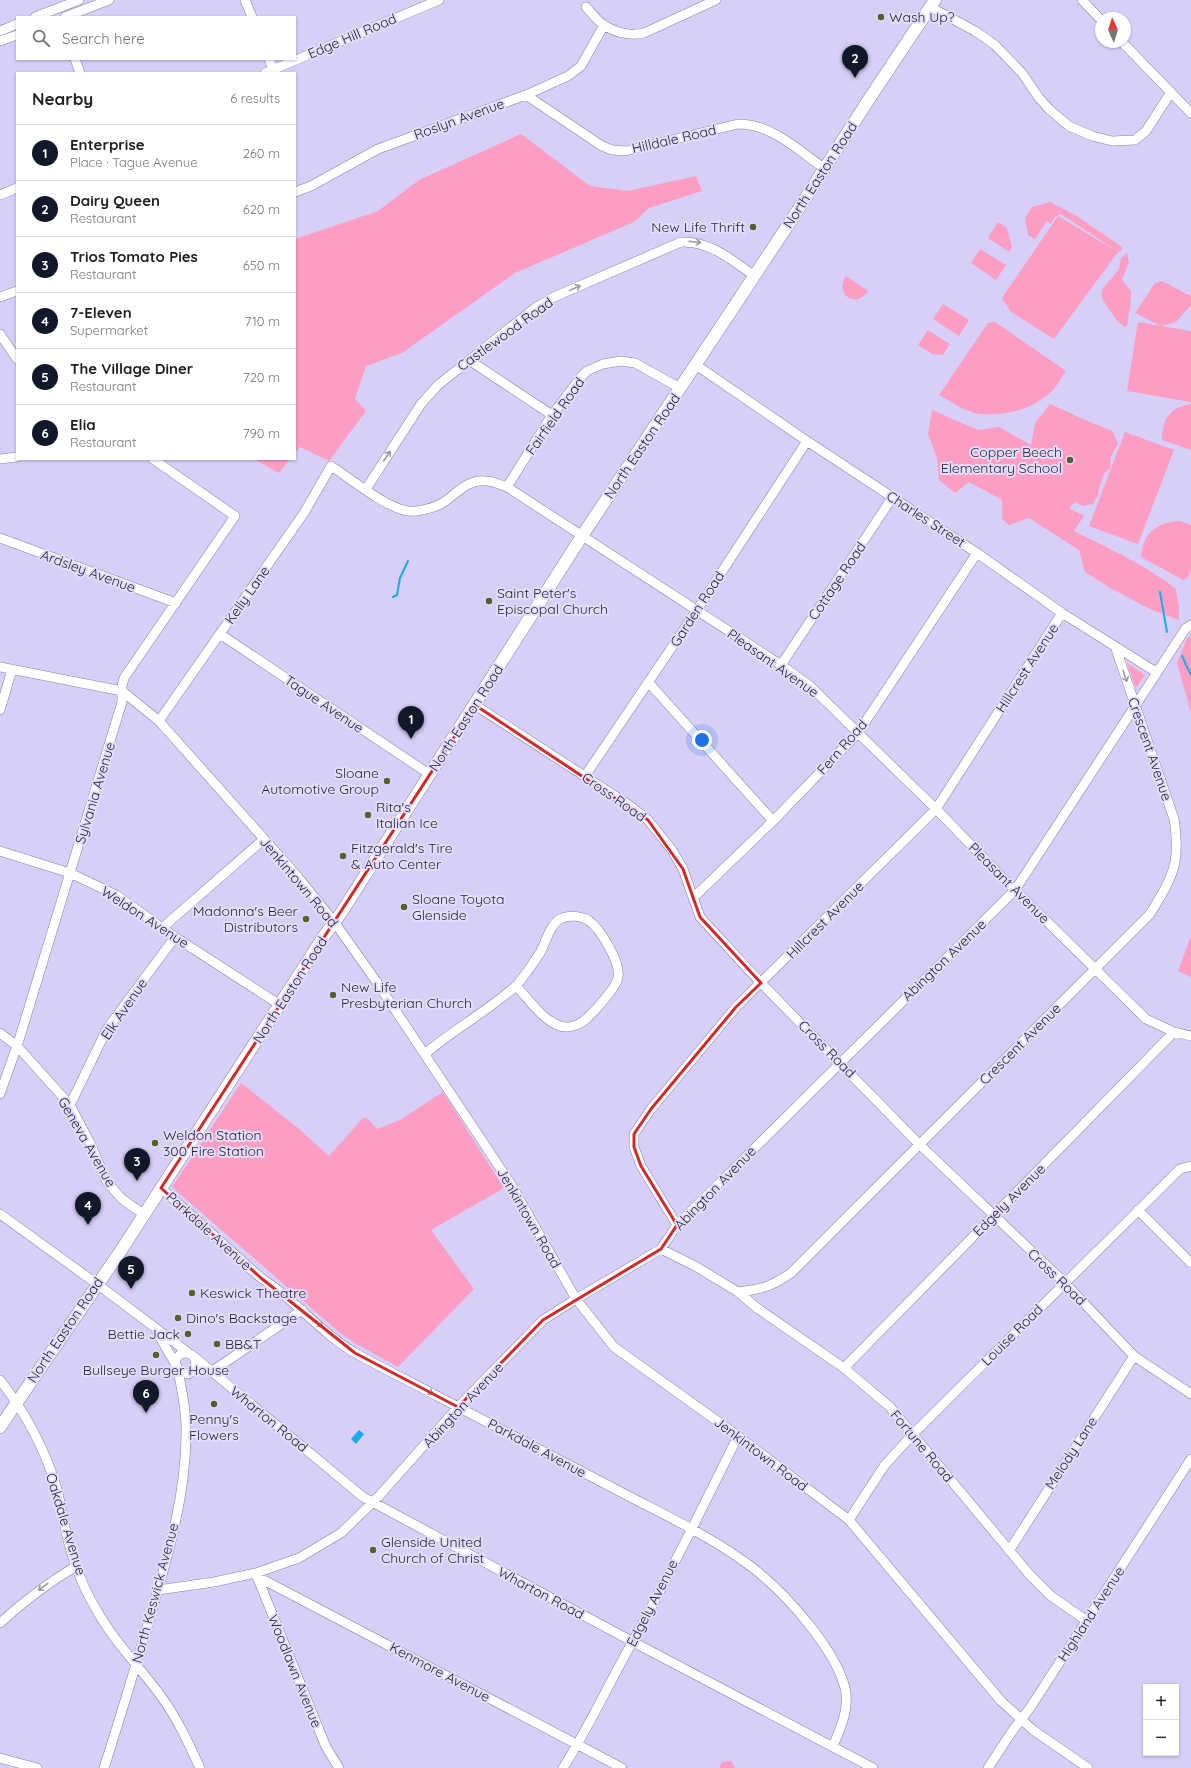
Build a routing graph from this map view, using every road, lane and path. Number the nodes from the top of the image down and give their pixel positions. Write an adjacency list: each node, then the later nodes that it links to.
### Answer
1 (79, 0): 9 (street)
2 (109, 0): 13 (street)
3 (246, 0): 14 (street)
4 (439, 0): 24 (street, Edge Hill Road)
5 (716, 0): 16 (street)
6 (1082, 0): 10 (street)
7 (932, 4): 27 (street); 30 (main road, North Easton Road)
8 (586, 6): 16 (street)
9 (58, 8): 11 (street); 12 (street)
10 (1095, 14)
11 (38, 16)
12 (61, 16)
13 (68, 16)
14 (252, 16)
15 (16, 24): 17 (street)
16 (604, 25): 28 (street, Roslyn Avenue)
17 (0, 31)
18 (16, 35): 19 (street)
19 (0, 41)
20 (1128, 48): 27 (street)
21 (75, 60): 26 (street)
22 (269, 60): 25 (street)
23 (295, 60): 25 (street, Edge Hill Road)
24 (296, 60)
25 (269, 71)
26 (80, 72)
27 (1171, 92): 29 (street)
28 (526, 94): 30 (street, Hilldale Road); 32 (street, Roslyn Avenue)
29 (1191, 113)
30 (824, 169): 34 (main road, North Easton Road)
31 (16, 188): 33 (street)
32 (296, 192)
33 (0, 195)
34 (755, 276): 39 (street, Castlewood Road, one-way to 34); 40 (main road, North Easton Road)
35 (16, 291): 36 (street)
36 (0, 297)
37 (0, 334): 38 (street)
38 (16, 358)
39 (469, 360): 42 (street); 49 (street, Castlewood Road, one-way to 39)
40 (696, 365): 41 (main road, North Easton Road); 43 (street, Charles Street)
41 (680, 388): 42 (street, Fairfield Road); 51 (main road, North Easton Road)
42 (552, 415): 48 (street, Fairfield Road)
43 (807, 441): 50 (street, Charles Street); 55 (street, Garden Road)
44 (16, 457): 45 (street)
45 (0, 459)
46 (154, 460): 54 (street, Sylvania Avenue)
47 (331, 466): 49 (street, Pleasant Avenue); 58 (street, Kelly Lane)
48 (507, 487): 49 (street, Pleasant Avenue); 51 (street, Pleasant Avenue)
49 (366, 489)
50 (892, 498): 53 (street, Charles Street); 60 (street, Cottage Road)
51 (582, 536): 55 (street, Pleasant Avenue); 66 (main road, North Easton Road)
52 (0, 538): 54 (street, Ardsley Avenue)
53 (977, 553): 56 (street, Charles Street); 70 (street, Fern Road)
54 (176, 604): 65 (street, Sylvania Avenue)
55 (697, 610): 60 (street, Pleasant Avenue); 64 (street, Garden Road)
56 (1062, 613): 59 (street, Charles Street); 73 (street, Hillcrest Avenue)
57 (1191, 625): 63 (street, Abington Avenue)
58 (220, 634): 69 (street, Kelly Lane); 71 (street, Tague Avenue)
59 (1115, 646): 63 (street, Charles Street); 67 (street, Crescent Avenue, one-way to 67)
60 (781, 665): 70 (street, Pleasant Avenue)
61 (0, 667): 62 (street, Jenkintown Road)
62 (12, 670): 65 (street, Jenkintown Road); 68 (street)
63 (1156, 672): 67 (street, Abington Avenue)
64 (648, 683): 72 (street, Garden Road); 74 (street)
65 (122, 692): 69 (street, Jenkintown Road); 77 (street, Sylvania Avenue)
66 (475, 705): 71 (main road, North Easton Road); 72 (street, Cross Road)
67 (1135, 705): 78 (street, Abington Avenue); 83 (street, Crescent Avenue)
68 (0, 710)
69 (159, 721): 75 (street, Jenkintown Road)
70 (858, 733): 73 (street, Pleasant Avenue); 74 (street, Fern Road)
71 (429, 774): 80 (main road, North Easton Road)
72 (585, 776): 79 (street, Cross Road)
73 (936, 809): 78 (street, Pleasant Avenue); 84 (street, Hillcrest Avenue)
74 (773, 821): 79 (street, Fern Road)
75 (264, 840): 80 (street, Jenkintown Road); 81 (street)
76 (0, 851): 77 (street, Weldon Avenue)
77 (70, 873): 81 (street, Weldon Avenue); 90 (street, Sylvania Avenue)
78 (1015, 890): 83 (street, Pleasant Avenue); 92 (street, Abington Avenue)
79 (693, 898): 84 (street, Cross Road)
80 (334, 923): 86 (main road, North Easton Road); 91 (street, Jenkintown Road)
81 (162, 928): 82 (street, Weldon Avenue)
82 (175, 937): 86 (street, Weldon Avenue); 94 (street, Elk Avenue)
83 (1096, 969): 87 (street, Pleasant Avenue); 95 (street, Crescent Avenue)
84 (761, 983): 92 (street, Cross Road); 102 (street, Hillcrest Avenue)
85 (516, 986): 85 (street); 91 (street)
86 (280, 1005): 97 (main road, North Easton Road)
87 (1174, 1032): 89 (street, Pleasant Avenue); 101 (street, Edgely Avenue)
88 (0, 1033): 90 (street, Geneva Avenue)
89 (1191, 1036)
90 (17, 1046): 93 (street, Sylvania Avenue); 94 (street, Geneva Avenue)
91 (425, 1054): 108 (street, Jenkintown Road)
92 (840, 1062): 95 (street, Cross Road); 102 (street, Abington Avenue)
93 (0, 1094)
94 (70, 1106): 100 (street, Geneva Avenue)
95 (919, 1144): 101 (street, Cross Road); 107 (street, Crescent Avenue)
96 (1191, 1166): 98 (street, Louise Road)
97 (161, 1188): 100 (main road, North Easton Road); 109 (street, Parkdale Avenue)
98 (1138, 1210): 104 (street); 105 (street, Louise Road)
99 (0, 1214): 106 (street, North Keswick Avenue)
100 (143, 1214): 106 (main road, North Easton Road)
101 (993, 1216): 105 (street, Cross Road); 114 (street, Edgely Avenue)
102 (677, 1225): 103 (street, Abington Avenue)
103 (661, 1249): 107 (street); 108 (street, Abington Avenue)
104 (1191, 1263)
105 (1065, 1283): 112 (street, Cross Road); 123 (street, Louise Road)
106 (97, 1284): 110 (street, North Keswick Avenue); 119 (main road, North Easton Road)
107 (738, 1292): 114 (street, Fortune Road)
108 (576, 1299): 120 (street, Abington Avenue); 124 (street, Jenkintown Road)
109 (302, 1310): 116 (street); 120 (street, Parkdale Avenue, one-way to 120)
110 (154, 1328): 111 (street, North Keswick Avenue); 113 (street, North Keswick Avenue)
111 (191, 1355): 113 (street); 115 (street, North Keswick Avenue); 116 (street, Wharton Road)
112 (1134, 1356): 118 (street, Cross Road); 129 (street, Melody Lane)
113 (176, 1368): 115 (street); 121 (street, North Keswick Avenue)
114 (844, 1368): 123 (street, Fortune Road)
115 (192, 1372): 116 (street); 121 (street, North Keswick Avenue)
116 (211, 1372): 126 (street, Wharton Road)
117 (0, 1380): 119 (street, Oakdale Avenue)
118 (1191, 1394)
119 (17, 1401): 122 (main road, North Easton Road); 130 (street, Oakdale Avenue)
120 (458, 1407): 126 (street, Abington Avenue); 128 (street, Parkdale Avenue)
121 (185, 1415): 132 (street, North Keswick Avenue)
122 (0, 1426)
123 (912, 1435): 127 (street, Louise Road); 129 (street, Fortune Road)
124 (738, 1436): 127 (street, Jenkintown Road); 128 (street, Edgely Avenue)
125 (1191, 1459): 133 (street, Highland Avenue)
126 (373, 1502): 131 (street, Abington Avenue); 135 (street, Wharton Road)
127 (849, 1520): 137 (street, Jenkintown Road)
128 (692, 1529): 135 (street, Edgely Avenue); 139 (street, Parkdale Avenue)
129 (1009, 1551): 133 (street, Fortune Road)
130 (76, 1566): 134 (street, one-way to 134); 136 (street, Oakdale Avenue)
131 (257, 1575): 132 (street, Abington Avenue); 138 (street, Kenmore Avenue); 144 (street, Woodlawn Avenue)
132 (158, 1590): 136 (street, North Keswick Avenue)
133 (1087, 1621): 137 (street, Highland Avenue)
134 (0, 1624)
135 (632, 1642): 138 (street, Edgely Avenue); 139 (street, Wharton Road)
136 (136, 1664): 142 (street, North Keswick Avenue); 143 (street, Oakdale Avenue)
137 (1022, 1720): 148 (street, Highland Avenue); 149 (street, Jenkintown Road)
138 (578, 1745): 145 (street, Edgely Avenue); 146 (street, Kenmore Avenue)
139 (833, 1746): 147 (street, Wharton Road)
140 (0, 1758): 141 (street)
141 (37, 1768)
142 (104, 1768)
143 (200, 1768)
144 (338, 1768)
145 (563, 1768)
146 (622, 1768)
147 (873, 1768)
148 (988, 1768)
149 (1088, 1768)

